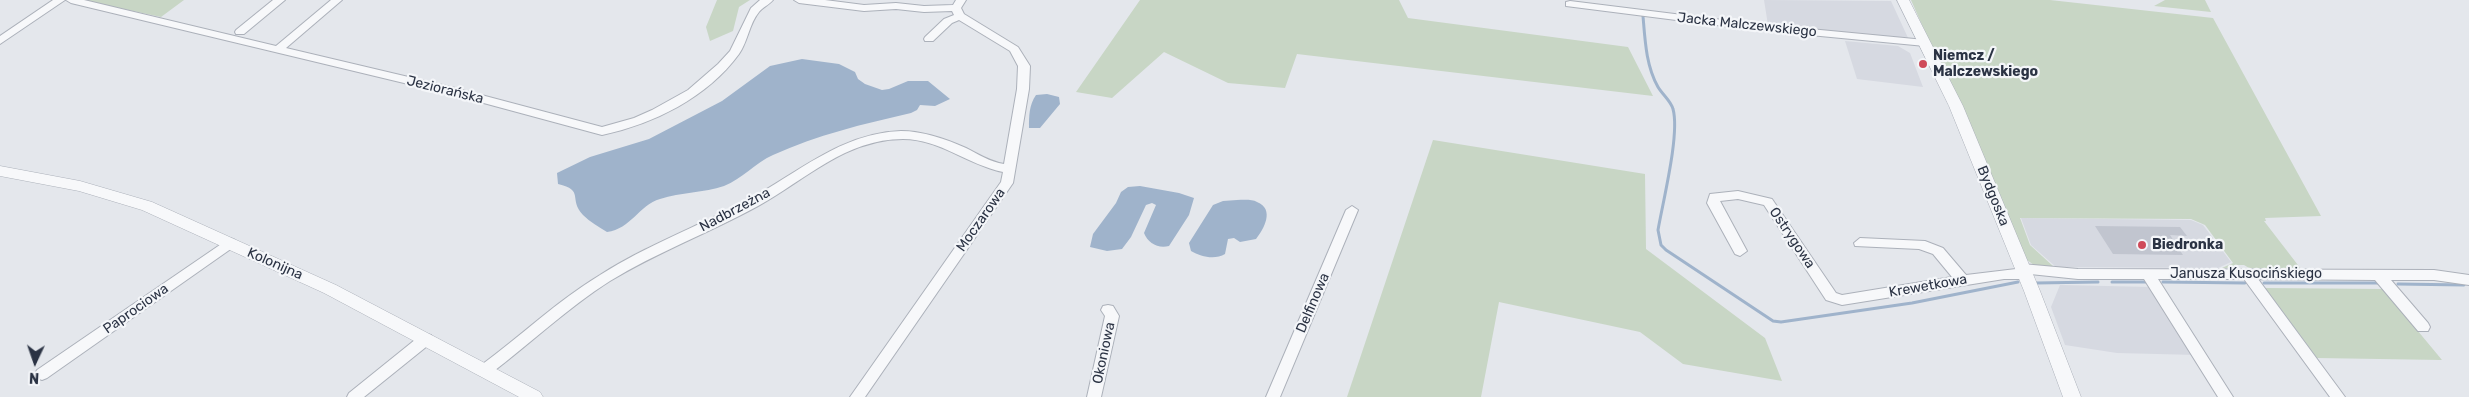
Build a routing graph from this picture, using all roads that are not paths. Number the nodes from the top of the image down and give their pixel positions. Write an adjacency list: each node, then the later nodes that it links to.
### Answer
1 (60, 0): 14 (street)
2 (72, 0): 16 (street, Jeziorańska)
3 (280, 0): 12 (street)
4 (337, 0): 16 (street)
5 (768, 0): 16 (street, Jeziorańska)
6 (799, 0): 10 (street)
7 (1634, 0): 11 (street)
8 (1903, 0): 15 (street, Bydgoska)
9 (1570, 4): 11 (street, Jacka Malczewskiego)
10 (959, 8): 13 (street); 17 (street, Moczarowa)
11 (1639, 13): 15 (street, Jacka Malczewskiego)
12 (240, 32)
13 (929, 39)
14 (0, 41)
15 (1924, 44): 23 (street, Bydgoska)
16 (276, 50)
17 (1008, 169): 33 (street, Nadbrzeżna); 37 (street, Moczarowa)
18 (0, 171): 20 (street, Kolonijna)
19 (1352, 210): 39 (street, Delfinowa)
20 (230, 243): 32 (street, Kolonijna); 34 (street, Paprociowa)
21 (1860, 243): 27 (street)
22 (1740, 251): 29 (street, Ostrygowa)
23 (2023, 272): 24 (street, Janusza Kusocińskiego); 27 (street, Krewetkowa); 40 (street, Bydgoska)
24 (2148, 274): 25 (street, Janusza Kusocińskiego); 41 (street)
25 (2248, 275): 26 (street, Janusza Kusocińskiego); 42 (street)
26 (2379, 275): 28 (street, Janusza Kusocińskiego); 31 (street)
27 (1962, 280): 29 (street, Krewetkowa)
28 (2469, 280)
29 (1832, 297)
30 (1108, 310): 38 (street, Okoniowa)
31 (2423, 327)
32 (426, 339): 33 (street, Kolonijna); 35 (street)
33 (485, 370): 36 (street, Kolonijna)
34 (42, 374)
35 (354, 397)
36 (534, 397)
37 (857, 397)
38 (1094, 397)
39 (1274, 397)
40 (2072, 397)
41 (2226, 397)
42 (2338, 397)

